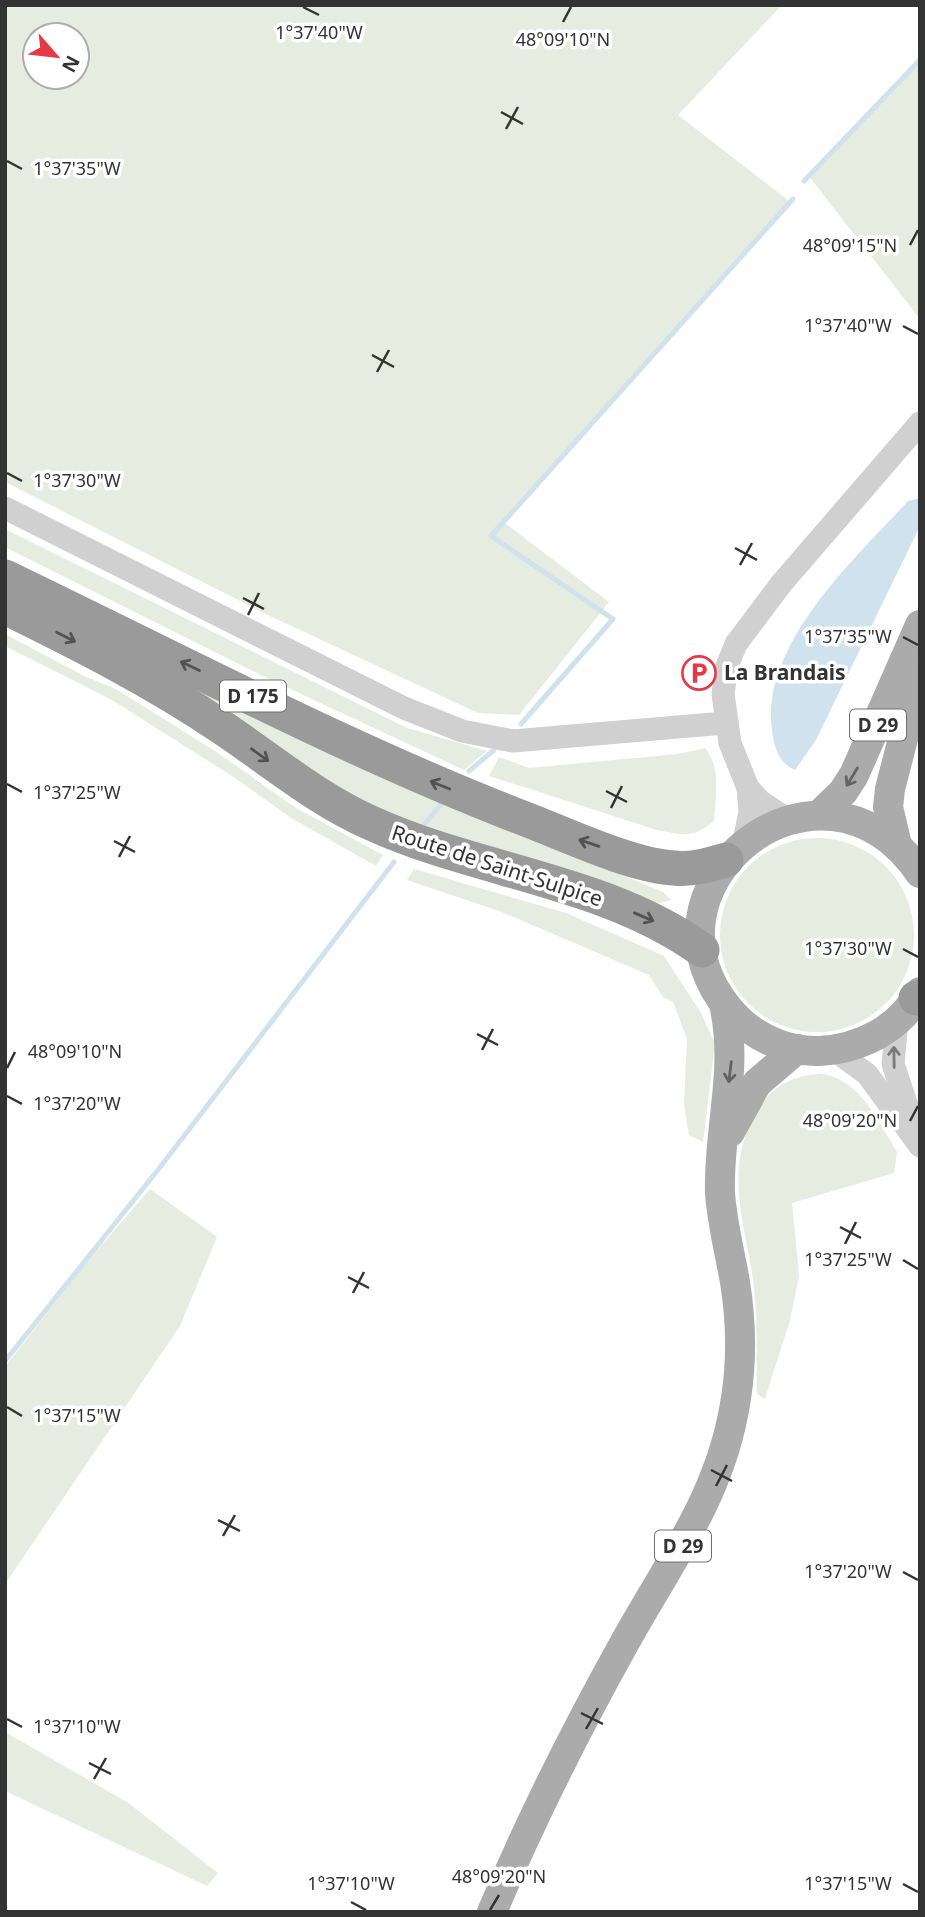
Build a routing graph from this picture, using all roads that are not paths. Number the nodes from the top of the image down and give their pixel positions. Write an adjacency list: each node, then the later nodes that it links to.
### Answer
1 (920, 423): 7 (street)
2 (5, 508): 7 (street)
3 (5, 576): 12 (highway, D 175, one-way to 3)
4 (5, 607): 14 (highway, Route de Saint-Sulpice / D 175, one-way to 14)
5 (920, 625): 9 (main road, D 29, one-way to 9)
6 (920, 673): 11 (main road, D 29)
7 (725, 723): 8 (street)
8 (748, 788): 10 (street); 12 (street)
9 (819, 815): 10 (main road); 11 (main road)
10 (787, 819): 12 (main road)
11 (898, 845): 13 (main road)
12 (735, 851): 14 (main road)
13 (920, 873)
14 (702, 950): 16 (main road)
15 (913, 1002): 18 (main road); 19 (street, one-way to 15)
16 (724, 1004): 17 (main road); 20 (main road, D 29, one-way to 20)
17 (797, 1049): 18 (main road); 20 (main road, D 29)
18 (834, 1050): 21 (street)
19 (920, 1137)
20 (724, 1146): 22 (main road, D 29)
21 (920, 1146)
22 (492, 1912)

